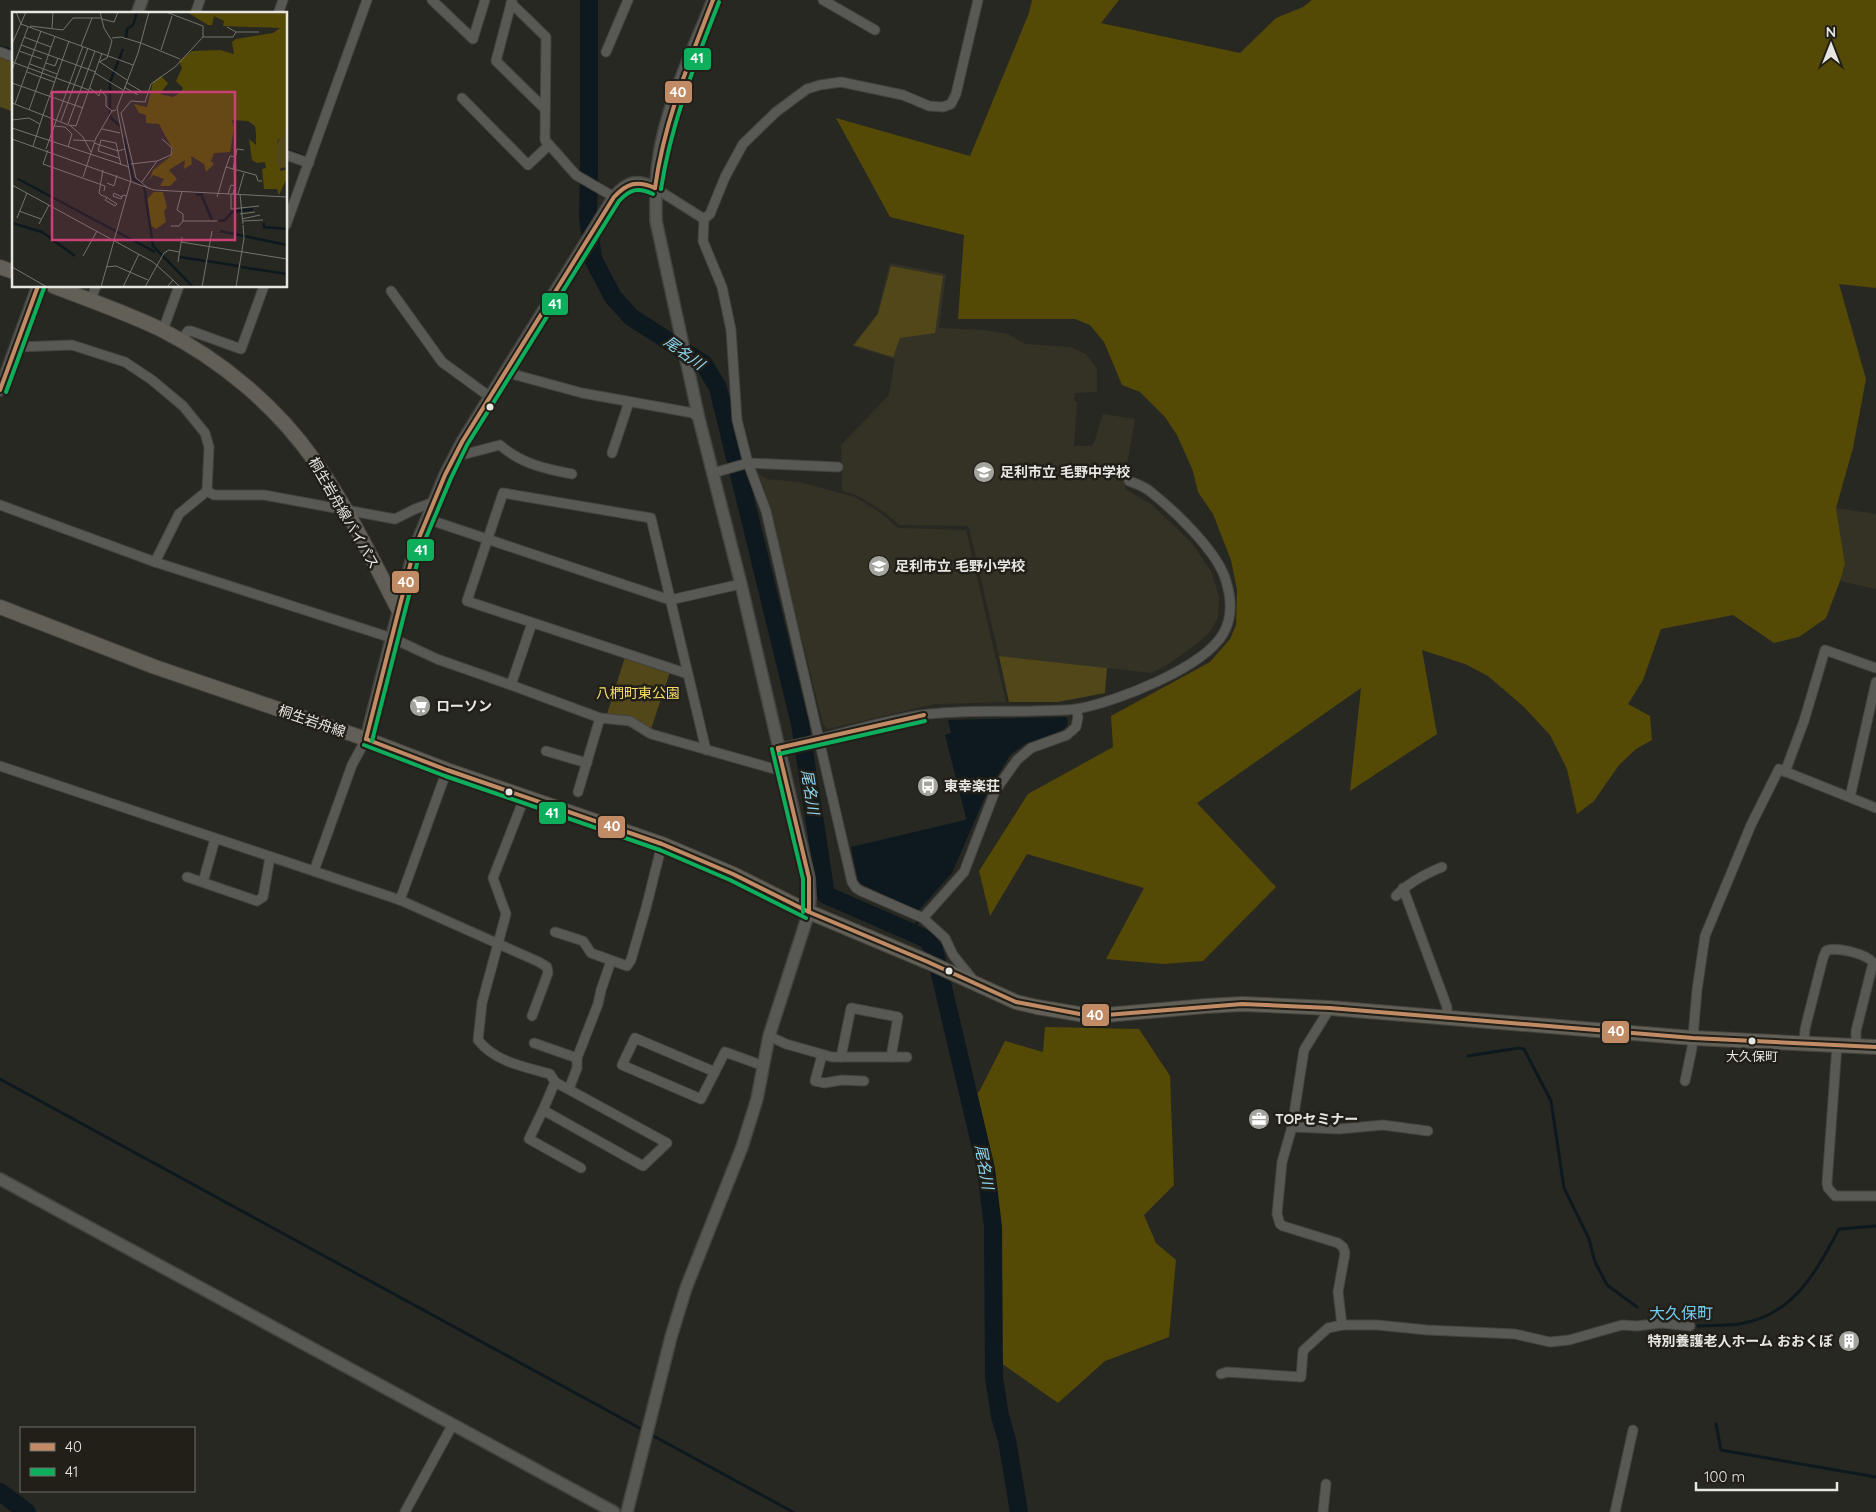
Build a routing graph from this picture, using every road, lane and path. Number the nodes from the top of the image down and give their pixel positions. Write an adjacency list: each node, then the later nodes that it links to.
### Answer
1 (142, 0): 12 (street)
2 (200, 0): 13 (street)
3 (283, 0): 14 (street)
4 (367, 0): 21 (street)
5 (432, 0): 6 (street)
6 (485, 0)
7 (628, 0): 16 (street)
8 (713, 0): 22 (street)
9 (823, 0): 15 (street)
10 (978, 0): 24 (street)
11 (511, 1): 18 (street); 18 (street)
12 (138, 12)
13 (196, 12)
14 (279, 12)
15 (875, 30)
16 (606, 52)
17 (462, 98): 19 (street)
18 (545, 109): 19 (street)
19 (549, 145): 23 (street)
20 (288, 155): 21 (street)
21 (309, 163): 25 (street)
22 (655, 188): 23 (street); 24 (street); 42 (street)
23 (614, 197): 38 (street)
24 (704, 219): 45 (street)
25 (288, 220)
26 (0, 267): 27 (main road)
27 (12, 271)
28 (37, 288): 37 (street)
29 (58, 288): 34 (main road, 桐生岩舟線バイパス)
30 (95, 288): 34 (street)
31 (178, 288): 35 (street)
32 (263, 288): 36 (street)
33 (391, 291): 40 (street)
34 (91, 300): 35 (main road, 桐生岩舟線バイパス)
35 (163, 330): 36 (main road, 桐生岩舟線バイパス)
36 (181, 341): 53 (main road, 桐生岩舟線バイパス)
37 (16, 347): 39 (street); 50 (street)
38 (505, 372): 40 (street); 41 (street)
39 (1, 386)
40 (490, 396): 44 (street)
41 (629, 402): 42 (street); 43 (street)
42 (699, 419): 47 (street)
43 (612, 453)
44 (454, 457): 48 (street); 51 (street)
45 (746, 464): 46 (street); 47 (street); 69 (street)
46 (838, 467)
47 (719, 471): 57 (street)
48 (572, 474)
49 (1129, 481): 67 (street)
50 (207, 491): 53 (street); 56 (street)
51 (434, 502): 53 (street); 54 (street)
52 (0, 505): 56 (street)
53 (345, 509): 60 (main road, 桐生岩舟線バイパス)
54 (427, 519): 55 (street); 60 (street)
55 (487, 539): 58 (street); 58 (street); 61 (street)
56 (156, 562): 62 (street)
57 (741, 584): 58 (street); 71 (street)
58 (670, 600): 64 (street)
59 (0, 607): 70 (main road, 桐生岩舟線)
60 (398, 609): 62 (street)
61 (532, 622): 64 (street); 66 (street)
62 (392, 638): 66 (street); 70 (street)
63 (1876, 668): 78 (street)
64 (688, 674): 72 (street)
65 (1876, 682): 81 (street)
66 (511, 684): 68 (street)
67 (1076, 709): 69 (street); 94 (street)
68 (600, 718): 72 (street); 74 (street)
69 (819, 738): 71 (street); 94 (street)
70 (366, 739): 76 (main road, 桐生岩舟線); 87 (street)
71 (778, 748): 77 (street)
72 (706, 750): 77 (street)
73 (546, 751): 74 (street)
74 (586, 763): 79 (street)
75 (0, 766): 83 (street)
76 (447, 770): 80 (main road, 桐生岩舟線); 92 (street)
77 (784, 772): 93 (street)
78 (1785, 772): 81 (street); 103 (street)
79 (578, 792)
80 (525, 796): 84 (main road, 桐生岩舟線); 96 (street)
81 (1850, 797): 82 (street)
82 (1876, 808)
83 (215, 838): 85 (street); 89 (street)
84 (662, 844): 93 (main road, 桐生岩舟線); 97 (street)
85 (270, 856): 87 (street); 89 (street)
86 (1442, 867): 90 (street)
87 (314, 871): 92 (street)
88 (187, 877): 89 (street)
89 (204, 882)
90 (1403, 888): 91 (street); 101 (street)
91 (1396, 896)
92 (400, 900): 96 (street)
93 (809, 912): 98 (main road, 桐生岩舟線); 102 (street)
94 (923, 918): 98 (street)
95 (556, 932): 97 (street)
96 (498, 944): 100 (street); 118 (street)
97 (612, 961): 113 (street)
98 (976, 983): 99 (main road)
99 (1330, 1008): 101 (main road); 121 (street)
100 (532, 1016)
101 (1447, 1018): 103 (main road)
102 (769, 1036): 109 (street); 114 (street)
103 (1693, 1038): 105 (main road); 117 (street)
104 (534, 1043): 113 (street)
105 (1804, 1043): 106 (main road); 107 (street)
106 (1837, 1044): 107 (main road); 125 (street)
107 (1856, 1046): 108 (main road)
108 (1876, 1047)
109 (822, 1055): 110 (street); 116 (street)
110 (841, 1057): 111 (street); 111 (street)
111 (891, 1057): 112 (street)
112 (907, 1057)
113 (577, 1058): 119 (street)
114 (764, 1066): 115 (street); 134 (street)
115 (715, 1072): 115 (street)
116 (864, 1081)
117 (1685, 1081)
118 (556, 1082): 119 (street); 120 (street)
119 (569, 1090): 120 (street)
120 (543, 1110): 123 (street)
121 (1292, 1127): 122 (street); 126 (street)
122 (1428, 1131)
123 (581, 1168)
124 (0, 1179): 129 (street)
125 (1876, 1196)
126 (1342, 1325): 127 (street); 128 (street)
127 (1690, 1326)
128 (1221, 1374)
129 (453, 1424): 132 (street); 133 (street)
130 (1633, 1430): 136 (street)
131 (1326, 1484): 135 (street)
132 (405, 1512)
133 (614, 1512)
134 (627, 1512)
135 (1323, 1512)
136 (1615, 1512)

